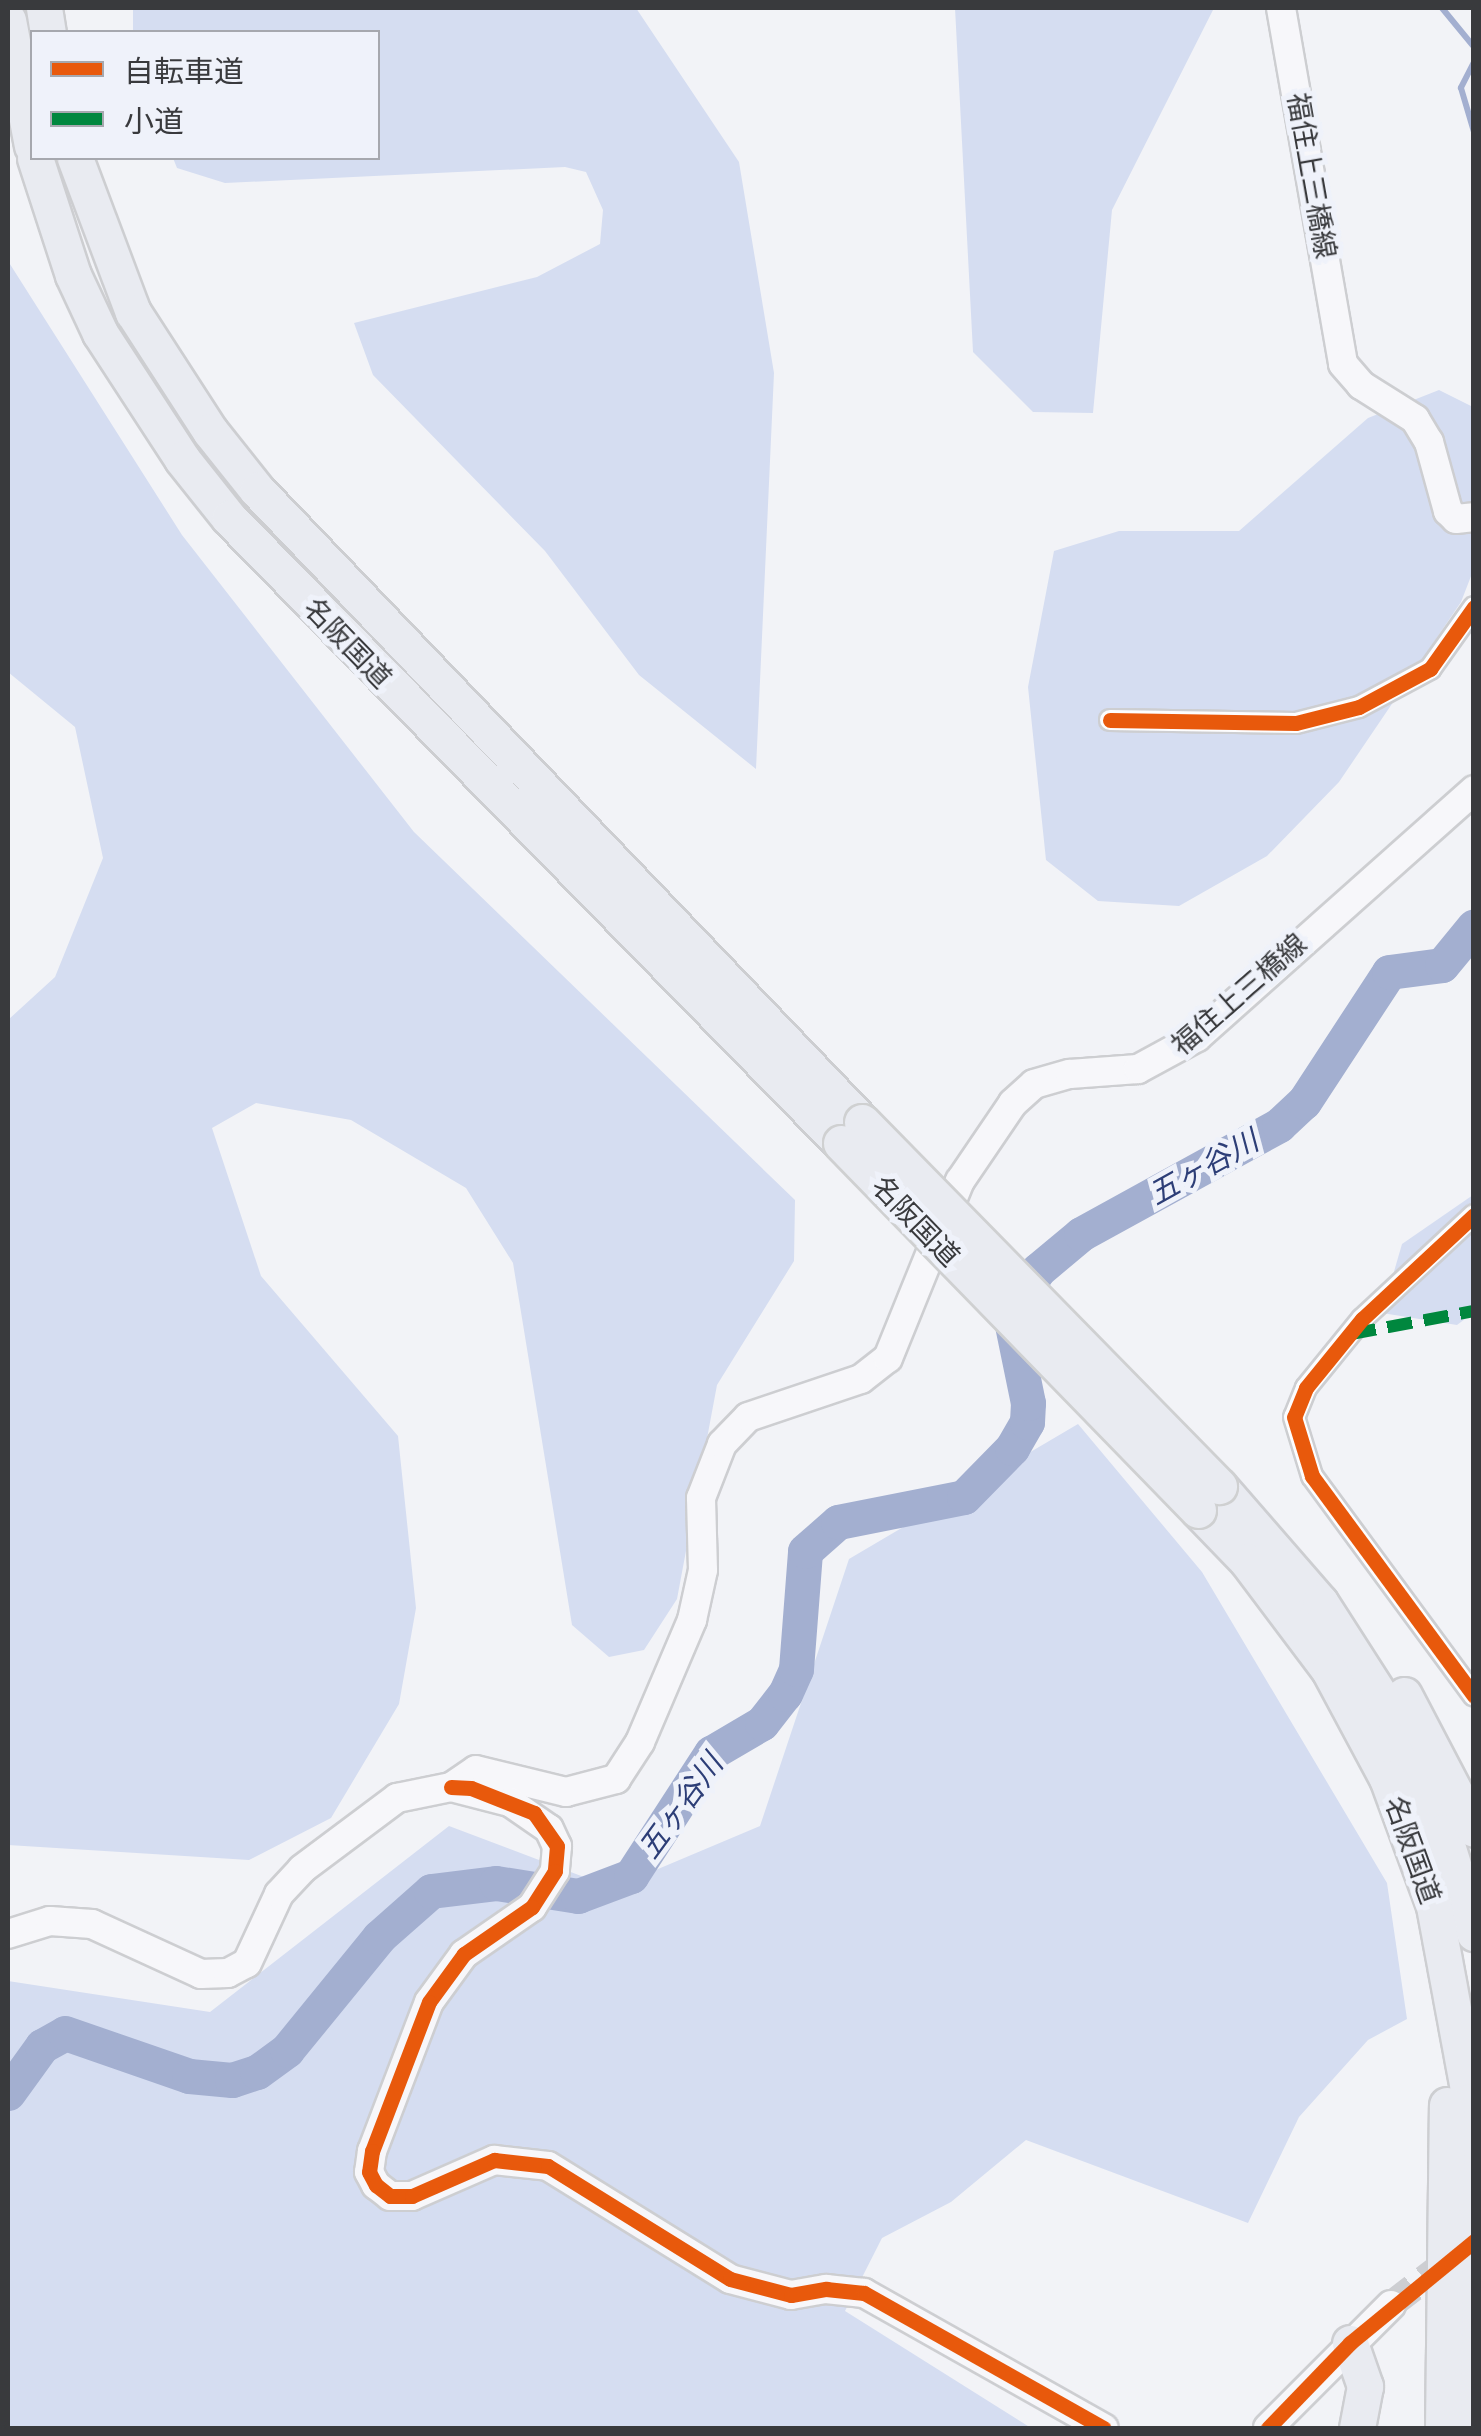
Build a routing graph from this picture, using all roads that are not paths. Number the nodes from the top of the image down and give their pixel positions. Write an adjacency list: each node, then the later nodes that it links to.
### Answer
1 (1281, 8): 6 (main road, 福住上三橋線)
2 (8, 20): 3 (highway)
3 (30, 136)
4 (36, 160): 10 (highway, 名阪国道)
5 (75, 160): 10 (highway, 名阪国道)
6 (1474, 517)
7 (1474, 608): 8 (street)
8 (1110, 720)
9 (1474, 790): 16 (main road, 福住上三橋線)
10 (851, 1133): 12 (highway, 名阪国道, bridge)
11 (1474, 1216): 15 (street)
12 (1209, 1498): 13 (highway, 名阪国道); 14 (highway, 名阪国道)
13 (1270, 1539): 17 (highway); 18 (highway, 名阪国道)
14 (1292, 1618): 26 (highway); 27 (highway, 名阪国道)
15 (1474, 1696)
16 (451, 1787): 19 (main road, 福住上三橋線); 22 (main road)
17 (1474, 1829)
18 (1474, 1933)
19 (8, 1934)
20 (1392, 2305): 21 (main road)
21 (1344, 2348): 23 (main road); 24 (highway); 25 (highway)
22 (1104, 2428)
23 (1268, 2428)
24 (1342, 2428)
25 (1357, 2428)
26 (1442, 2428)
27 (1468, 2428)

